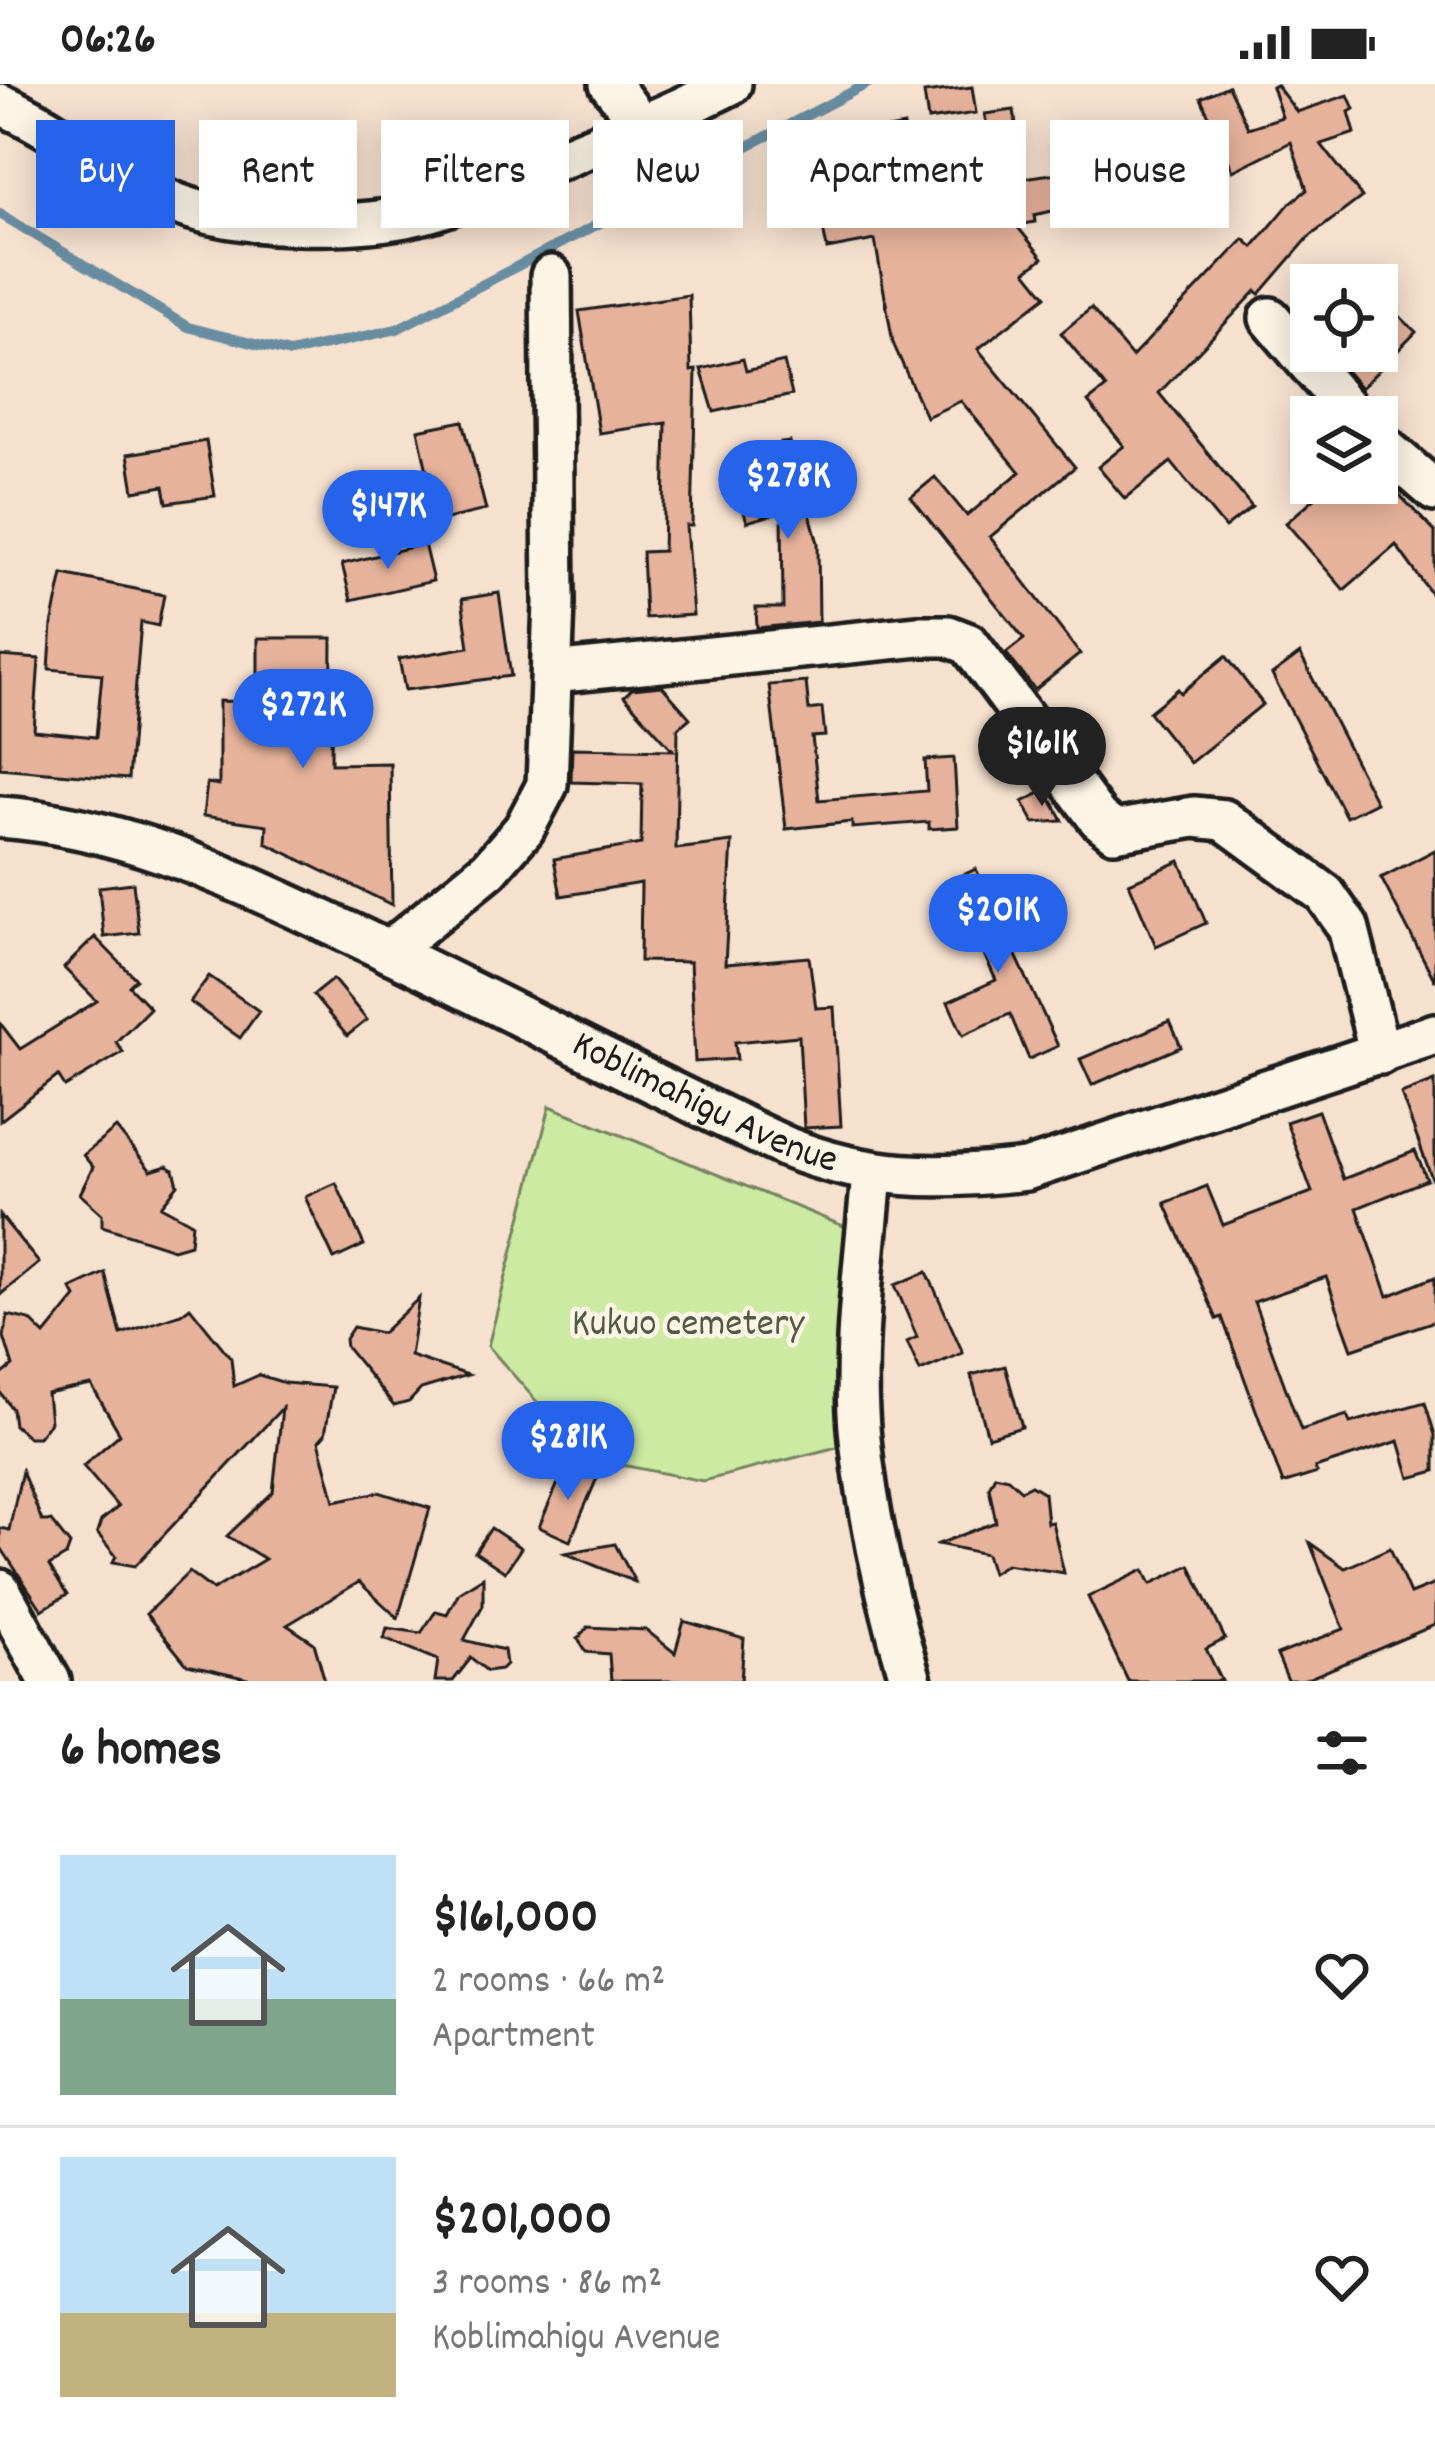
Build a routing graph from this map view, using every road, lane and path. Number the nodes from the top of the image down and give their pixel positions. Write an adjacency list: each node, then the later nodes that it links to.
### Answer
1 (610, 84): 4 (street)
2 (731, 84): 5 (street)
3 (0, 104): 6 (street)
4 (638, 120)
5 (657, 120)
6 (593, 147)
7 (551, 276): 12 (street)
8 (1270, 318): 9 (street)
9 (1336, 396)
10 (1398, 459): 11 (street)
11 (1435, 491)
12 (552, 673): 14 (street); 16 (street)
13 (0, 817): 14 (street, Koblimahigu Avenue)
14 (388, 952): 17 (street, Koblimahigu Avenue)
15 (1435, 1034): 16 (street, Koblimahigu Avenue)
16 (1380, 1054): 17 (street, Koblimahigu Avenue)
17 (872, 1174): 20 (street)
18 (0, 1590): 19 (street)
19 (50, 1681)
20 (910, 1681)

